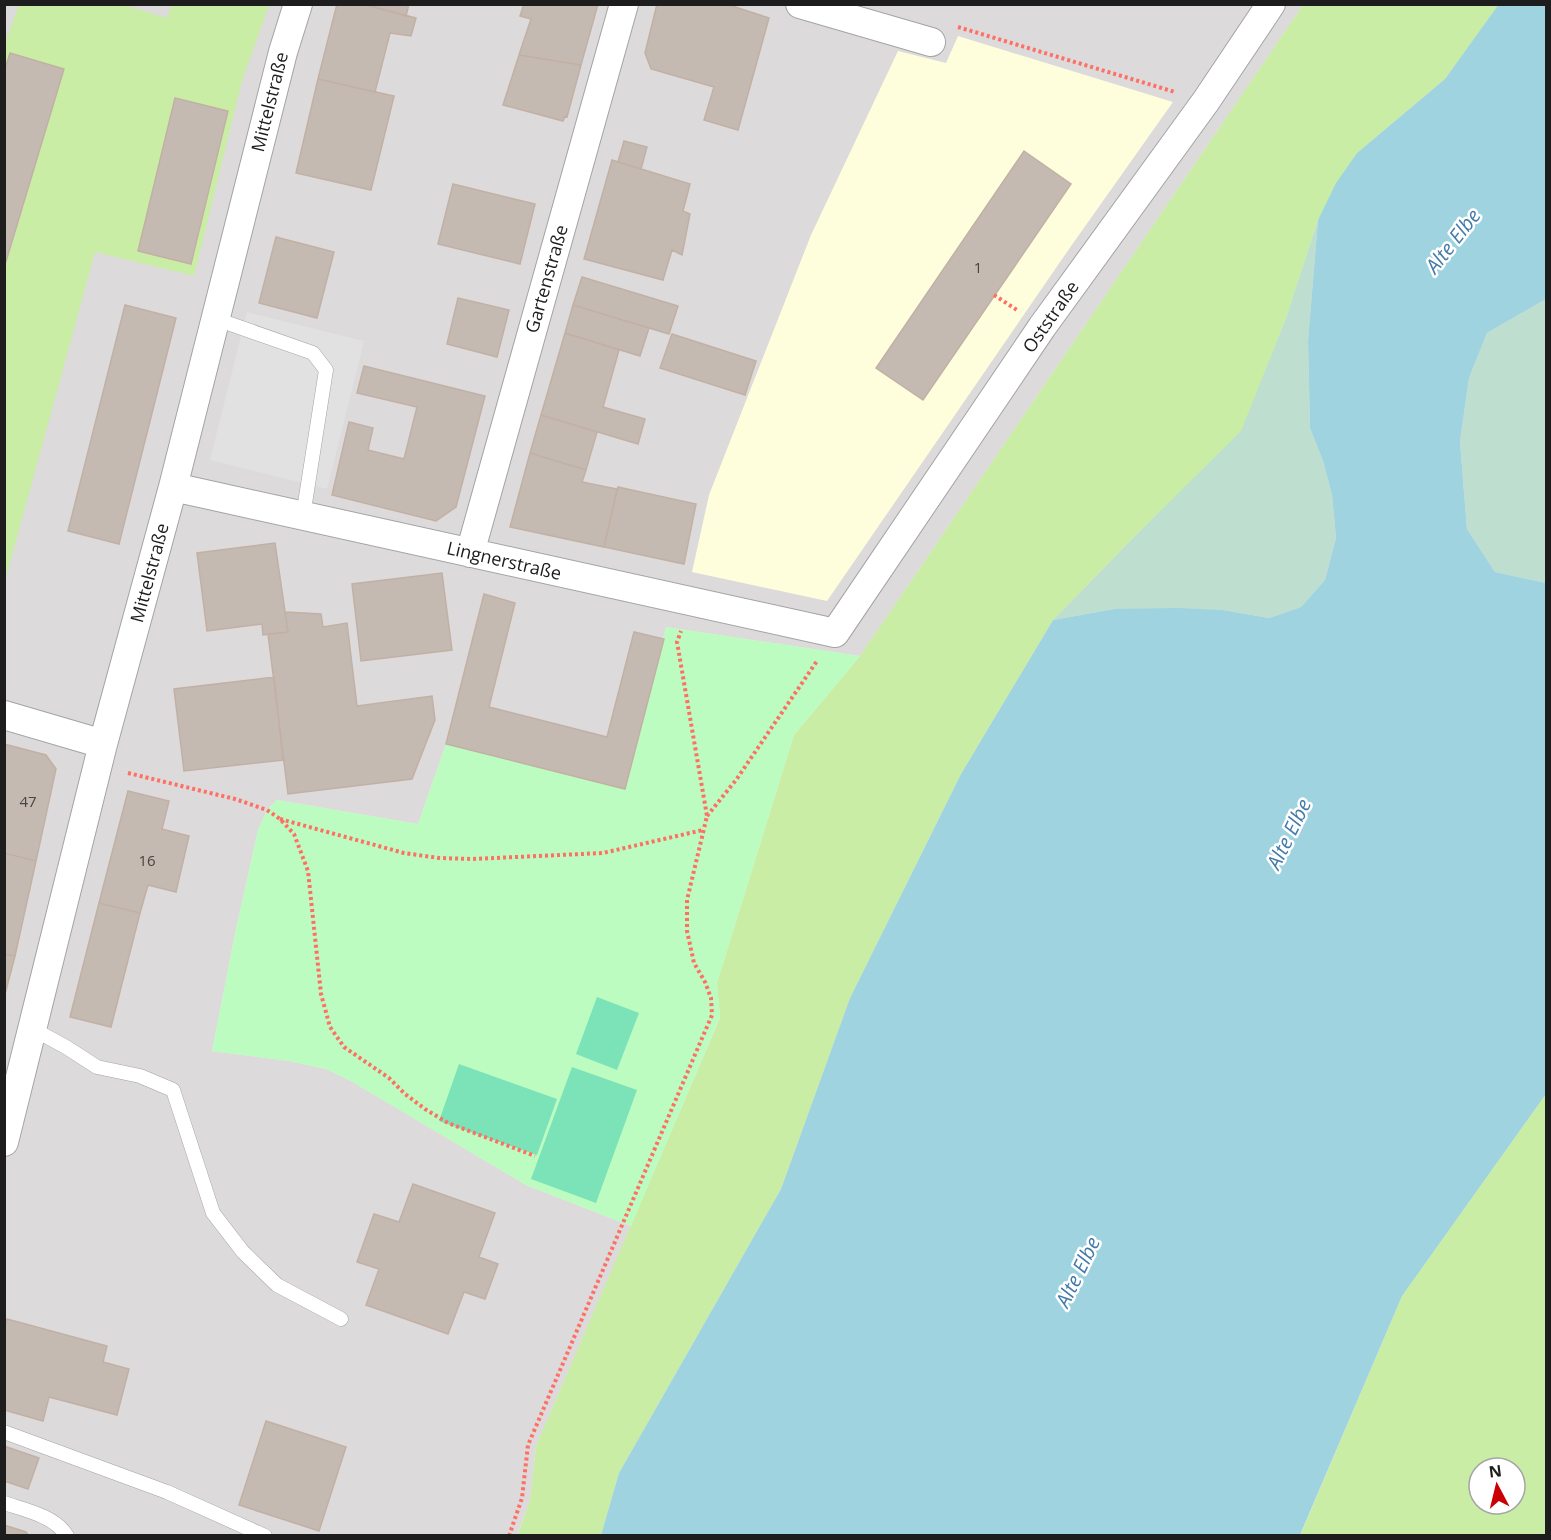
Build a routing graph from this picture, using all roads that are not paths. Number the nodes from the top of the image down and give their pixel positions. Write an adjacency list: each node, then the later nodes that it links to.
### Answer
1 (298, 4): 6 (street, Mittelstraße)
2 (624, 4): 9 (street, Gartenstraße)
3 (800, 4): 5 (street)
4 (1271, 4): 10 (street, Oststraße)
5 (932, 42)
6 (216, 319): 7 (street, Mittelstraße); 8 (lane)
7 (174, 487): 8 (street, Lingnerstraße); 12 (street, Mittelstraße)
8 (303, 516): 9 (street, Lingnerstraße)
9 (470, 553): 10 (street, Lingnerstraße)
10 (836, 633)
11 (4, 715): 12 (street)
12 (100, 755): 13 (street, Mittelstraße)
13 (33, 1029): 14 (street, Mittelstraße); 15 (lane)
14 (4, 1142)
15 (341, 1319)
16 (4, 1432): 19 (lane)
17 (4, 1503): 18 (lane)
18 (67, 1536)
19 (265, 1536)

